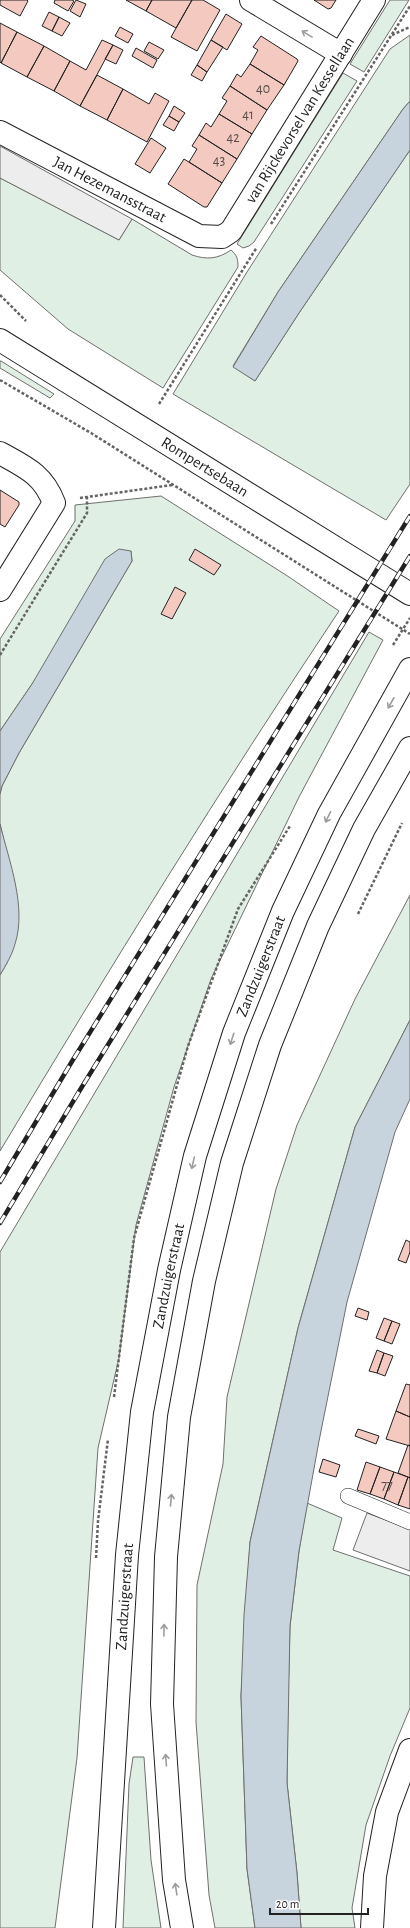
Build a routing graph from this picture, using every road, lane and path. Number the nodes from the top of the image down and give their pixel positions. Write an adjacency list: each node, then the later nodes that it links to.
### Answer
1 (251, 0): 6 (main road, one-way to 1)
2 (374, 0): 6 (main road, van Rijckevorsel van Kessellaan)
3 (410, 6): 5 (path)
4 (410, 27): 5 (path)
5 (391, 36): 8 (path)
6 (341, 54): 9 (main road, van Rijckevorsel van Kessellaan)
7 (0, 132): 9 (main road, Jan Hezemansstraat)
8 (271, 225)
9 (222, 237)
10 (258, 245): 13 (path)
11 (0, 340): 19 (main road, Rompertsebaan)
12 (0, 380): 15 (path, Rompertsebaan)
13 (159, 405)
14 (0, 452): 17 (main road)
15 (172, 485): 16 (path); 21 (path, Rompertsebaan)
16 (87, 497): 17 (path); 23 (path)
17 (54, 503): 18 (main road)
18 (0, 590)
19 (410, 594)
20 (410, 618): 22 (path, bridge)
21 (410, 634)
22 (393, 645)
23 (0, 656)
24 (410, 669): 31 (main road, Zandzuigerstraat, one-way to 31)
25 (410, 748): 32 (main road, one-way to 25)
26 (403, 822): 27 (path)
27 (357, 915)
28 (348, 1496): 29 (lane)
29 (410, 1522)
30 (410, 1750): 33 (main road)
31 (104, 1928)
32 (182, 1928)
33 (372, 1928)

